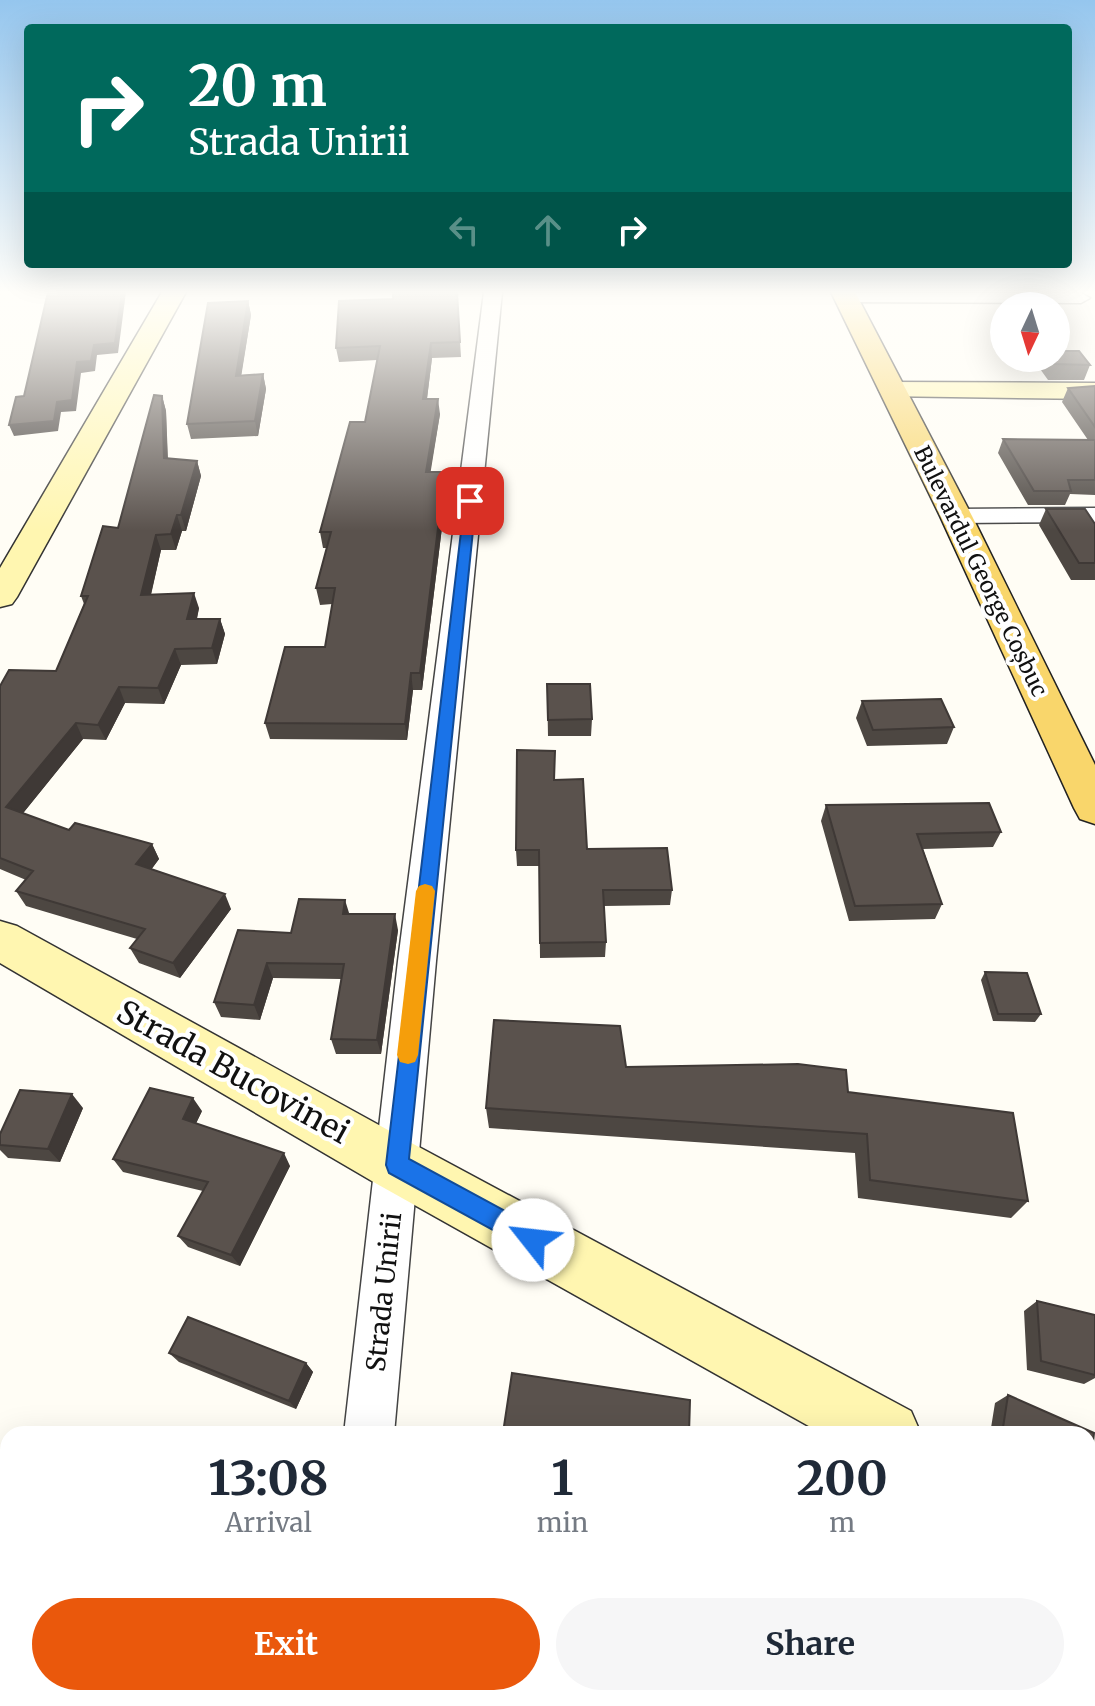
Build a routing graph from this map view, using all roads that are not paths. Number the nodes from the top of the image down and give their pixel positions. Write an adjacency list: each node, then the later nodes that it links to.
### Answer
1 (129, 372): 8 (street)
2 (484, 372): 11 (street, Strada Unirii)
3 (883, 372): 4 (main road, Bulevardul George Coșbuc)
4 (892, 390): 5 (street); 7 (main road, Bulevardul George Coșbuc)
5 (1095, 391)
6 (1095, 515): 7 (street)
7 (956, 516): 9 (main road, Bulevardul George Coșbuc)
8 (0, 597)
9 (1095, 808)
10 (0, 940): 11 (street, Strada Bucovinei)
11 (397, 1165): 12 (street, Strada Unirii); 13 (street, Strada Bucovinei)
12 (370, 1426)
13 (873, 1426)

